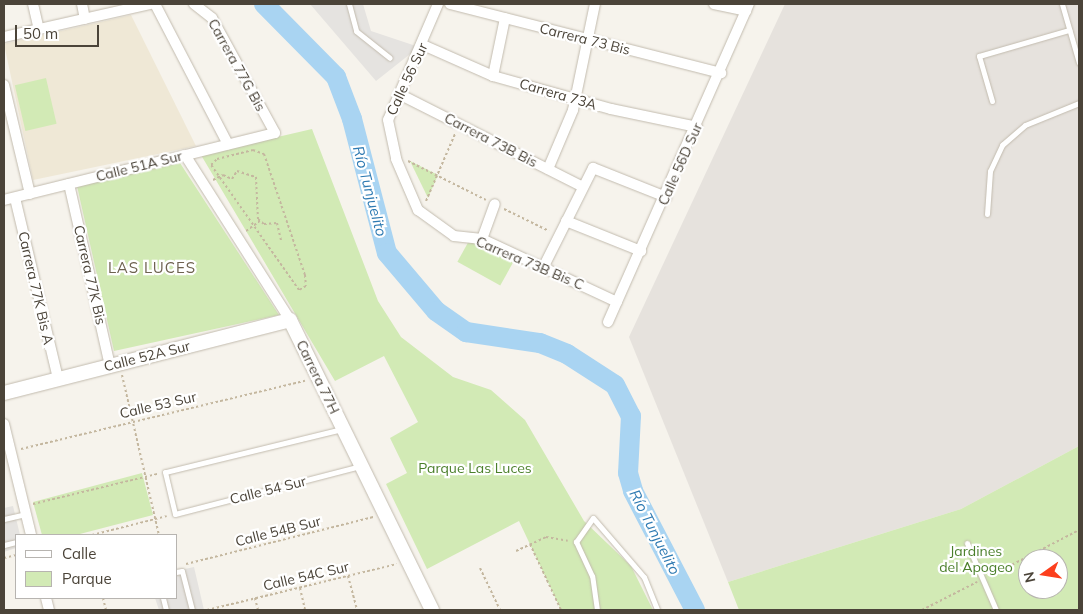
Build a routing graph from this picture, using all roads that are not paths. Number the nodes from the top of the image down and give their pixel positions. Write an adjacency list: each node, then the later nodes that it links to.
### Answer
1 (33, 4): 14 (street)
2 (82, 4): 13 (street)
3 (153, 4): 13 (street); 30 (street)
4 (194, 4): 29 (street, Carrera 77G Bis)
5 (349, 4): 19 (lane)
6 (438, 4): 18 (street, Calle 56 Sur)
7 (450, 4): 12 (street, Carrera 73 Bis)
8 (595, 4): 17 (street)
9 (714, 4): 11 (street)
10 (1062, 4): 15 (lane)
11 (748, 7): 21 (street, Calle 56D Sur)
12 (505, 18): 17 (street, Carrera 73 Bis); 22 (street)
13 (85, 19): 14 (street)
14 (38, 29): 16 (street)
15 (1070, 30): 20 (lane); 26 (lane)
16 (4, 37)
17 (586, 39): 21 (street, Carrera 73 Bis); 25 (street)
18 (423, 46): 22 (street, Carrera 73A); 24 (street, Calle 56 Sur)
19 (390, 58)
20 (1079, 64)
21 (721, 73): 28 (street, Calle 56D Sur)
22 (493, 76): 25 (street, Carrera 73A)
23 (4, 85): 35 (street)
24 (399, 94): 32 (street, Carrera 73B Bis); 40 (street, Calle 56 Sur)
25 (573, 99): 28 (street, Carrera 73A); 32 (street)
26 (992, 101)
27 (1079, 103): 41 (lane)
28 (697, 127): 36 (street, Calle 56D Sur)
29 (275, 132): 30 (street, Calle 51A Sur)
30 (228, 144): 31 (street, Calle 51A Sur)
31 (185, 155): 33 (street, Calle 51A Sur); 47 (street, Carrera 77H)
32 (548, 169): 34 (street, Carrera 73B Bis)
33 (69, 184): 35 (street, Calle 51A Sur); 49 (street, Carrera 77K Bis)
34 (583, 187): 36 (street); 42 (street)
35 (30, 194): 37 (street, Calle 51A Sur)
36 (666, 197): 44 (street, Calle 56D Sur)
37 (15, 198): 38 (street, Calle 51A Sur); 50 (street, Carrera 77K Bis A)
38 (4, 200)
39 (495, 204): 43 (street)
40 (418, 210): 43 (street, Carrera 73B Bis C)
41 (987, 214)
42 (566, 221): 44 (street); 45 (street)
43 (482, 239): 45 (street, Carrera 73B Bis C)
44 (641, 251): 46 (street, Calle 56D Sur)
45 (543, 268): 46 (street, Carrera 73B Bis C)
46 (617, 302): 48 (street, Calle 56D Sur)
47 (290, 320): 49 (street, Calle 52A Sur); 53 (street, Carrera 77H)
48 (608, 322)
49 (115, 364): 50 (street, Calle 52A Sur)
50 (58, 379): 51 (street, Calle 52A Sur)
51 (5, 388)
52 (4, 424): 55 (street)
53 (343, 429): 54 (street, Carrera 77H); 54 (lane, Calle 54 Sur)
54 (362, 466): 61 (street, Carrera 77H)
55 (25, 510): 56 (lane); 57 (street)
56 (4, 520)
57 (31, 534)
58 (967, 543): 64 (lane)
59 (178, 572): 60 (lane)
60 (192, 610)
61 (432, 610)
62 (597, 610): 63 (lane)
63 (657, 610)
64 (996, 610)

